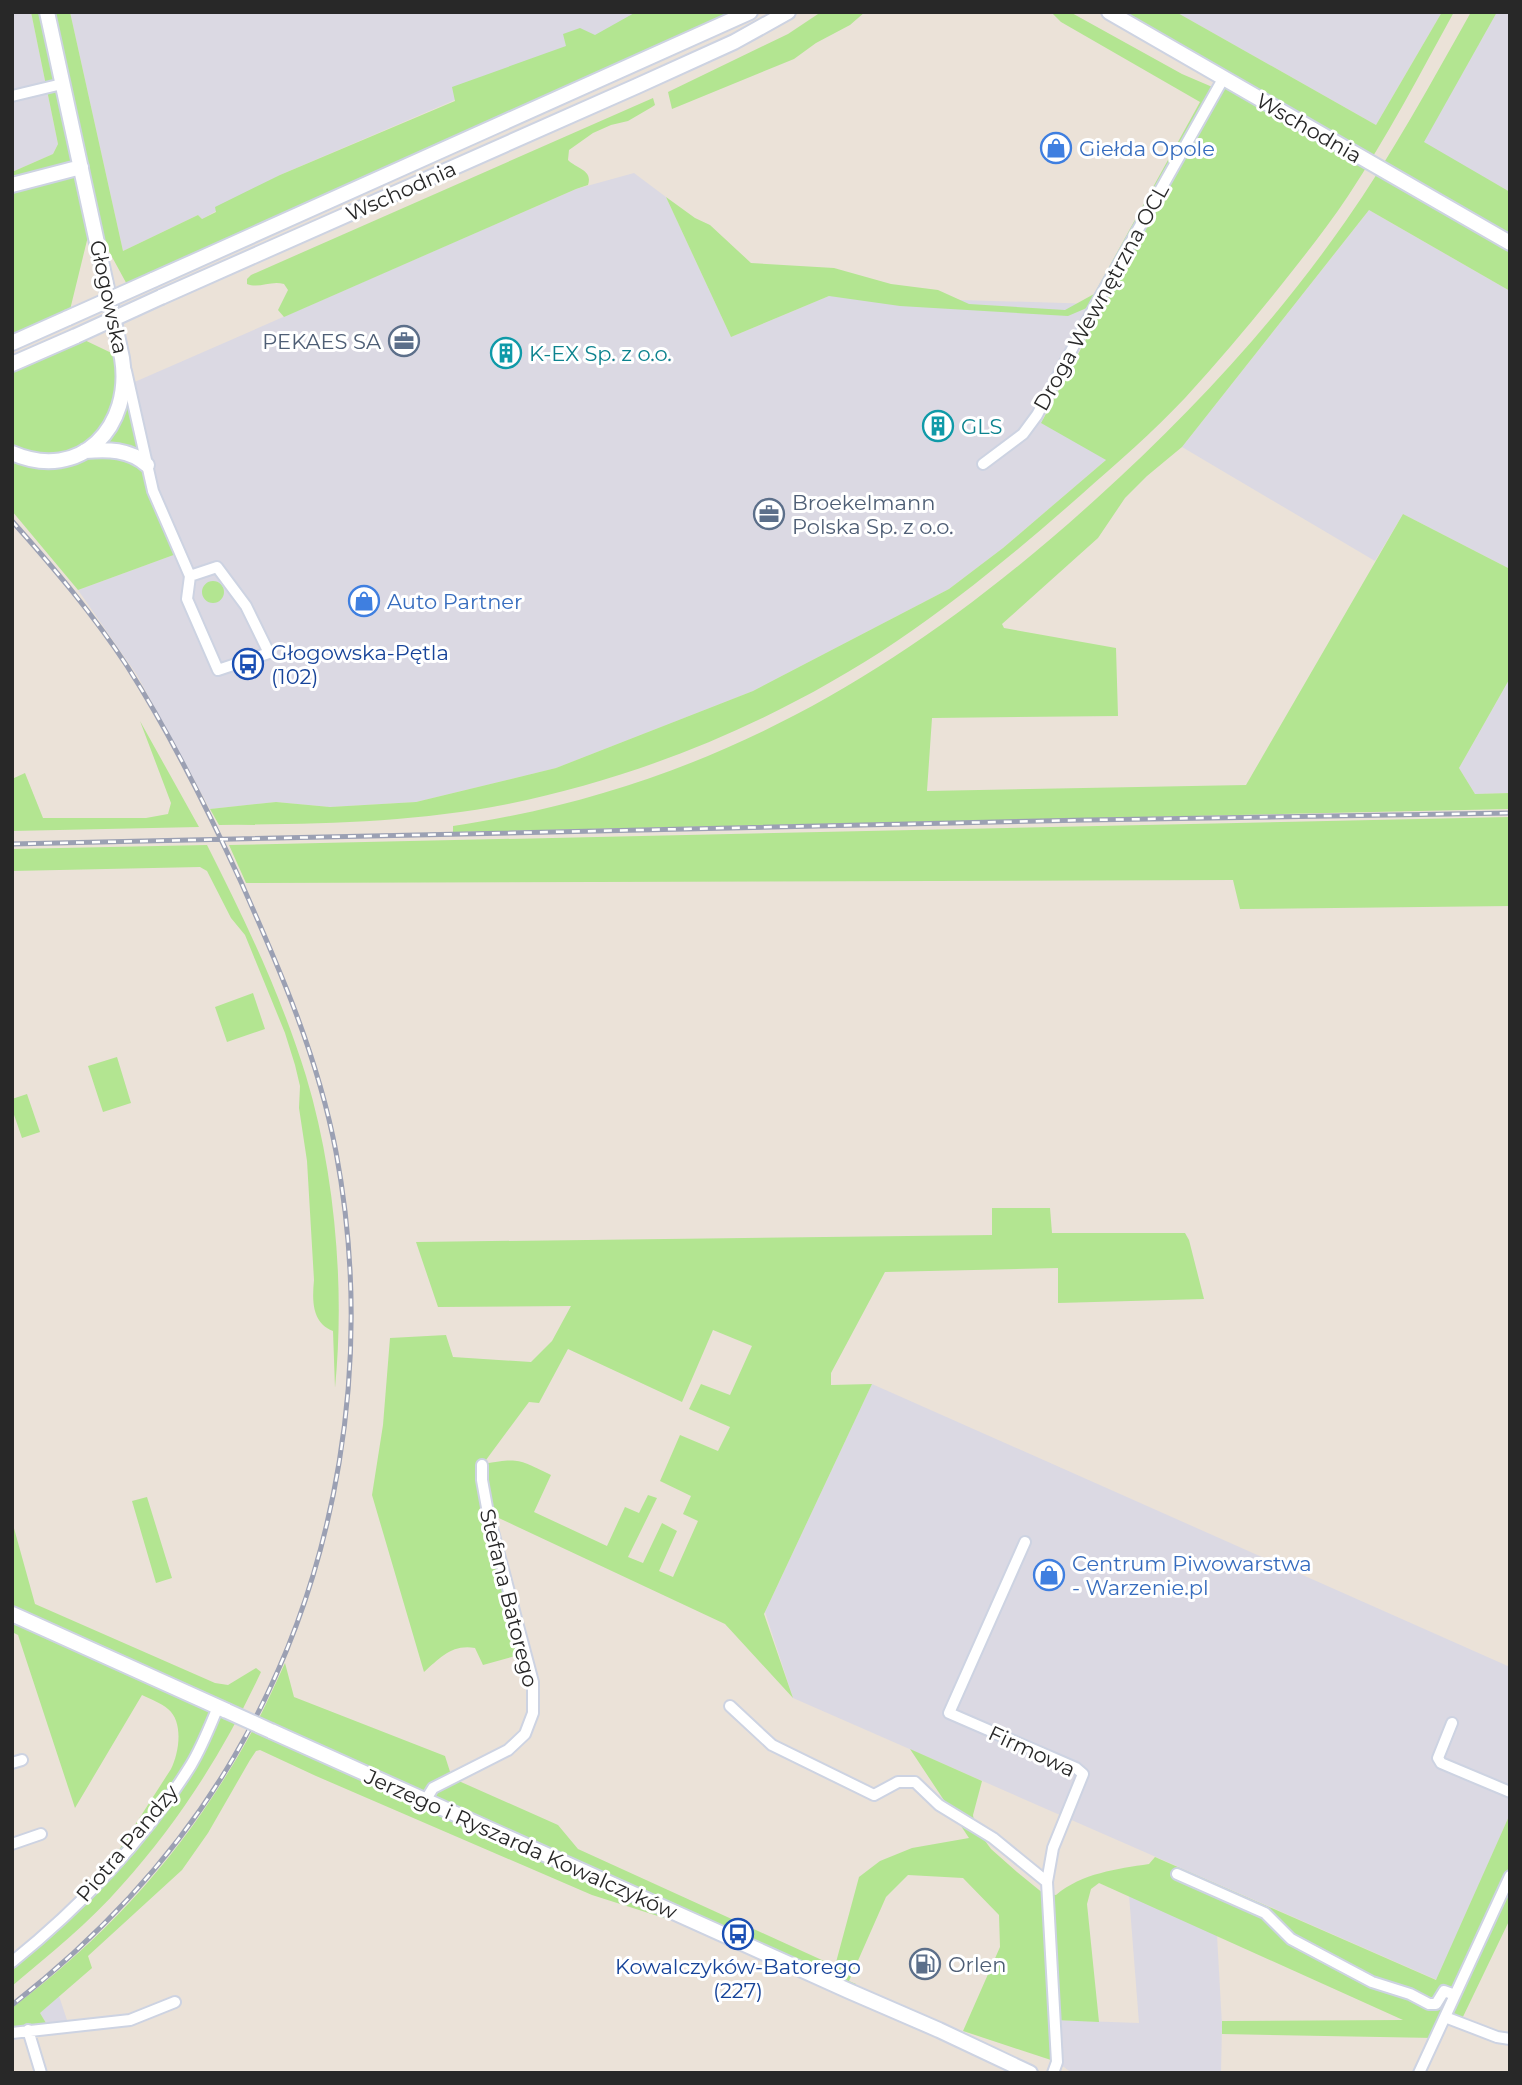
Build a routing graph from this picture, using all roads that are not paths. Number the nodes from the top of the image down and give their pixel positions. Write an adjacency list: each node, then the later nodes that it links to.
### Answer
1 (47, 12): 6 (street, Głogowska)
2 (750, 12): 11 (street, Wschodnia, bridge)
3 (788, 12): 13 (street, Wschodnia, bridge)
4 (1109, 12): 5 (street, Wschodnia)
5 (1223, 79): 10 (street, Wschodnia); 17 (street, Droga Wewnętrzna OCL)
6 (62, 84): 7 (street); 8 (street, Głogowska)
7 (12, 96)
8 (81, 167): 9 (street); 12 (street, Głogowska)
9 (12, 185)
10 (1510, 243)
11 (12, 343)
12 (122, 358): 14 (street); 16 (street, Głogowska)
13 (12, 364)
14 (82, 452): 15 (street); 16 (street)
15 (12, 453)
16 (147, 464): 18 (street, Głogowska)
17 (983, 464)
18 (190, 576): 18 (street, Głogowska)
19 (482, 1465): 26 (street, Stefana Batorego)
20 (1025, 1542): 31 (street, Firmowa)
21 (12, 1614): 23 (street, Jerzego i Ryszarda Kowalczyków)
22 (730, 1706): 31 (street)
23 (223, 1709): 26 (street, Jerzego i Ryszarda Kowalczyków, bridge); 32 (street, Piotra Pandzy)
24 (1452, 1723): 25 (street)
25 (1510, 1792)
26 (425, 1801): 40 (street, Jerzego i Ryszarda Kowalczyków)
27 (41, 1834): 28 (street)
28 (12, 1844)
29 (1177, 1874): 33 (street)
30 (1510, 1876): 33 (street)
31 (1047, 1882): 41 (street, Firmowa)
32 (12, 1962)
33 (1455, 1995): 35 (street)
34 (175, 2002): 36 (street)
35 (1445, 2017): 38 (street); 42 (street)
36 (28, 2030): 37 (street); 39 (street)
37 (12, 2033)
38 (1510, 2039)
39 (41, 2073)
40 (1030, 2073)
41 (1053, 2073)
42 (1419, 2073)

